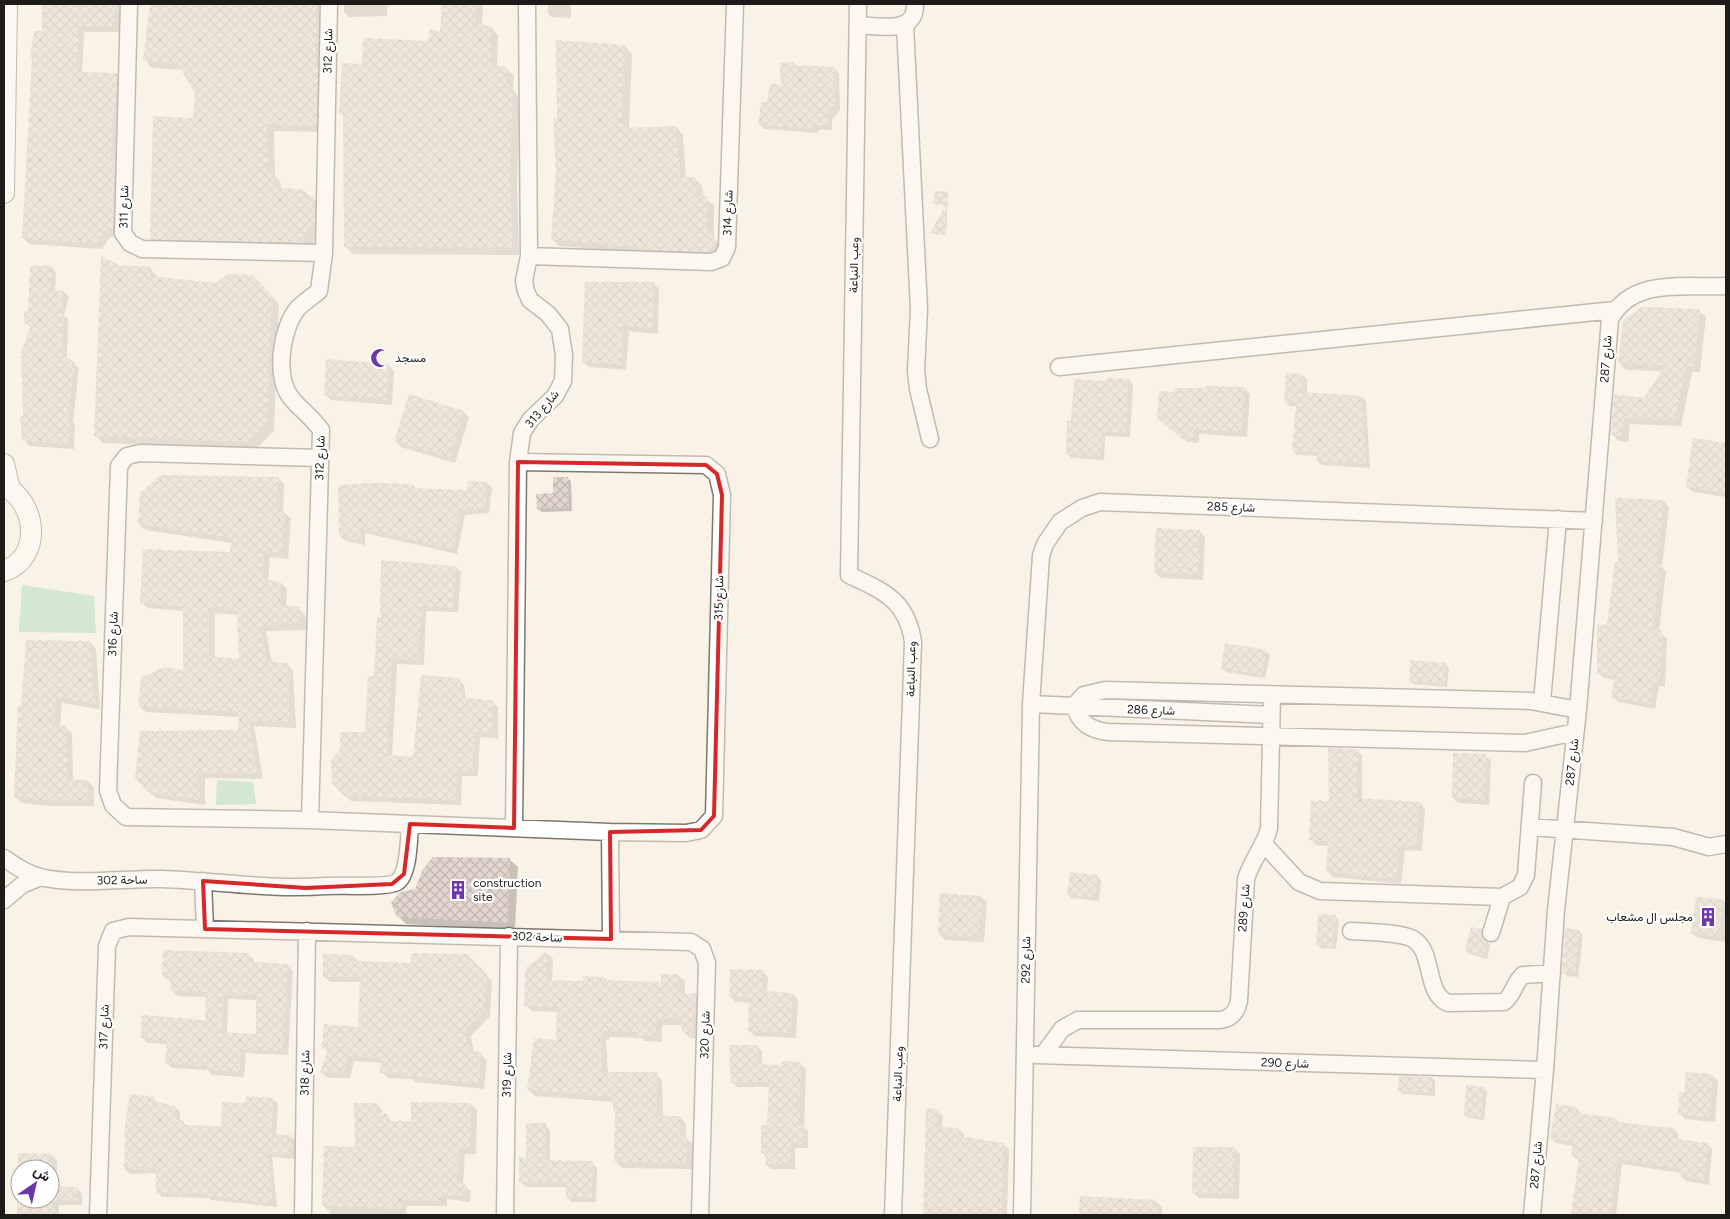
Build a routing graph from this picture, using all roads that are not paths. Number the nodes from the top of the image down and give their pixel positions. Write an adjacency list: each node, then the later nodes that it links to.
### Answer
1 (7, 4): 10 (street)
2 (130, 4): 11 (street, شارع 311)
3 (329, 4): 11 (street, شارع 312)
4 (527, 4): 12 (street, شارع 313)
5 (735, 4): 12 (street, شارع 314)
6 (858, 4): 8 (street, وعب النباعة)
7 (916, 4): 9 (street)
8 (858, 25): 9 (street); 60 (street, وعب النباعة)
9 (906, 25): 16 (street)
10 (4, 193)
11 (324, 253): 17 (street, شارع 312)
12 (529, 256): 18 (street, شارع 313)
13 (1726, 286): 14 (street)
14 (1614, 310): 15 (street); 22 (street, شارع 287)
15 (1059, 367)
16 (930, 439)
17 (320, 458): 33 (street, شارع 312); 33 (street, شارع 316)
18 (518, 462): 36 (street, شارع 313); 38 (street, شارع 315)
19 (4, 464): 20 (street)
20 (7, 488): 23 (street)
21 (1558, 519): 22 (street, شارع 285); 25 (street); 26 (street, شارع 285)
22 (1594, 521): 28 (street, شارع 287)
23 (5, 573)
24 (1272, 695): 25 (street); 27 (street); 29 (street, شارع 289)
25 (1542, 702): 28 (street)
26 (1031, 704): 27 (street, شارع 286); 53 (street, شارع 292)
27 (1074, 706): 29 (street, شارع 286); 31 (street)
28 (1578, 710): 30 (street, شارع 287)
29 (1271, 714): 31 (street, شارع 289)
30 (1575, 732): 31 (street); 37 (street, شارع 287)
31 (1270, 735): 39 (street, شارع 289)
32 (1532, 783): 35 (street)
33 (310, 820): 34 (street)
34 (410, 824): 36 (street); 43 (street, ساحة 302)
35 (1530, 827): 37 (street); 44 (street)
36 (514, 828): 38 (street)
37 (1564, 830): 40 (street); 52 (street, شارع 287)
38 (610, 832): 51 (street)
39 (1263, 844): 44 (street); 54 (street, شارع 289)
40 (1726, 844)
41 (4, 858): 42 (street, ساحة 302)
42 (41, 877): 43 (street, ساحة 302); 45 (street, ساحة 302)
43 (203, 881): 46 (street)
44 (1502, 897): 49 (street)
45 (4, 900)
46 (205, 929): 47 (street, ساحة 302); 56 (street, شارع 317)
47 (307, 931): 50 (street, ساحة 302); 57 (street, شارع 318)
48 (1351, 931): 52 (street)
49 (1490, 933)
50 (509, 936): 51 (street, ساحة 302); 58 (street, شارع 319)
51 (611, 939): 59 (street, شارع 320)
52 (1552, 973): 55 (street, شارع 287)
53 (1024, 1055): 54 (street, شارع 290); 61 (street, شارع 292)
54 (1044, 1055): 55 (street, شارع 290)
55 (1545, 1070): 62 (street, شارع 287)
56 (98, 1215)
57 (303, 1215)
58 (505, 1215)
59 (700, 1215)
60 (893, 1215)
61 (1022, 1215)
62 (1532, 1215)

